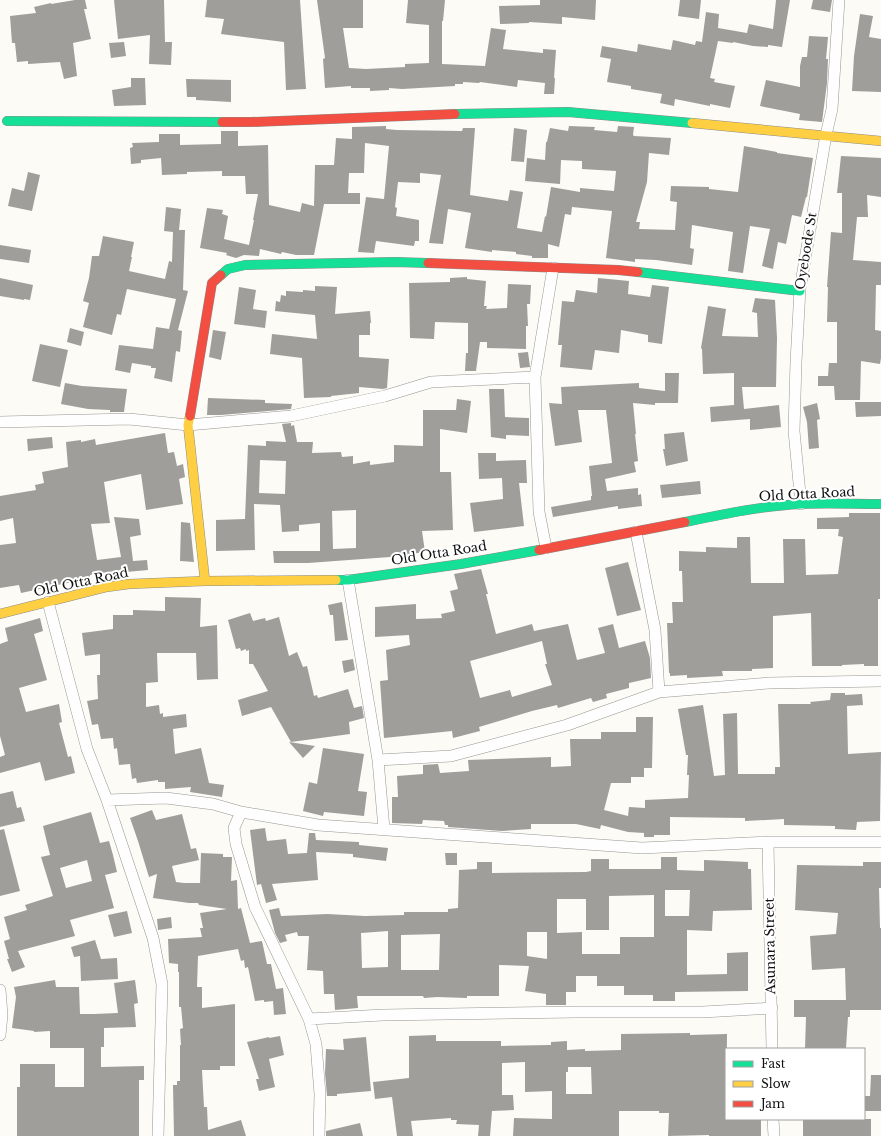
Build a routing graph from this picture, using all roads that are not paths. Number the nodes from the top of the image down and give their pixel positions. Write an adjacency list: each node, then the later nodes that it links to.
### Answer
1 (840, 0): 3 (street, Oyebode St)
2 (7, 121): 3 (street)
3 (826, 135): 4 (street); 6 (street, Oyebode St)
4 (881, 141)
5 (553, 268): 6 (street); 7 (street); 9 (street)
6 (800, 291): 10 (street, Oyebode St)
7 (535, 377): 9 (street); 13 (street)
8 (0, 422): 9 (street)
9 (188, 425): 15 (street)
10 (801, 504): 11 (street, Old Otta Road); 12 (street, Old Otta Road)
11 (881, 504)
12 (636, 532): 13 (street, Old Otta Road); 19 (street)
13 (546, 548): 14 (street, Old Otta Road)
14 (348, 580): 15 (street, Old Otta Road); 20 (street)
15 (205, 581): 16 (street, Old Otta Road)
16 (48, 602): 17 (street, Old Otta Road); 21 (street)
17 (0, 614)
18 (881, 681): 19 (street)
19 (659, 692): 20 (street)
20 (378, 760): 23 (street)
21 (107, 800): 22 (street); 32 (street)
22 (242, 812): 23 (street); 28 (street)
23 (384, 829): 24 (street)
24 (768, 842): 25 (street); 27 (street, Asunara Street)
25 (881, 842)
26 (0, 990): 29 (street)
27 (772, 1008): 28 (street); 30 (street, Asunara Street)
28 (309, 1019): 33 (street)
29 (0, 1035)
30 (772, 1048)
31 (773, 1120): 34 (street)
32 (158, 1136)
33 (319, 1136)
34 (774, 1136)

